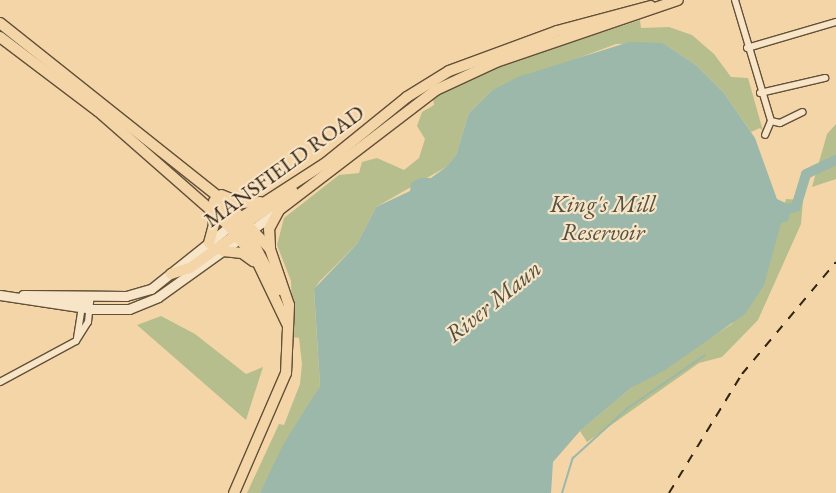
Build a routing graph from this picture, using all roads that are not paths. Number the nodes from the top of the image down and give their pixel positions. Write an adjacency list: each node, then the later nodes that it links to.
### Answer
1 (678, 0): 5 (highway)
2 (735, 0): 7 (street)
3 (836, 22): 7 (street)
4 (0, 24): 13 (highway)
5 (568, 32): 14 (highway, MANSFIELD ROAD); 16 (highway, MANSFIELD ROAD)
6 (0, 37): 17 (highway)
7 (747, 48): 9 (street)
8 (825, 78): 9 (street)
9 (760, 93): 11 (street)
10 (803, 112): 11 (street)
11 (771, 121): 12 (street)
12 (765, 135)
13 (174, 161): 15 (highway); 19 (highway)
14 (315, 183): 18 (highway, MANSFIELD ROAD); 19 (highway)
15 (210, 190): 16 (highway); 19 (highway)
16 (261, 202): 19 (highway, MANSFIELD ROAD)
17 (210, 209): 19 (highway); 20 (highway)
18 (279, 210): 19 (main road, MANSFIELD ROAD); 21 (highway)
19 (242, 228): 20 (main road, MANSFIELD ROAD); 21 (highway); 22 (main road, MANSFIELD ROAD); 23 (highway); 24 (highway); 28 (highway)
20 (209, 243): 24 (main road, MANSFIELD ROAD)
21 (270, 249): 29 (highway)
22 (224, 251): 23 (highway); 27 (main road, MANSFIELD ROAD)
23 (260, 266): 28 (highway)
24 (171, 274): 27 (main road, MANSFIELD ROAD)
25 (0, 295): 26 (main road, MANSFIELD ROAD)
26 (15, 296): 27 (main road, MANSFIELD ROAD); 27 (main road, MANSFIELD ROAD)
27 (86, 302): 30 (street)
28 (279, 306): 29 (highway)
29 (288, 327): 31 (highway)
30 (0, 382)
31 (234, 493)

